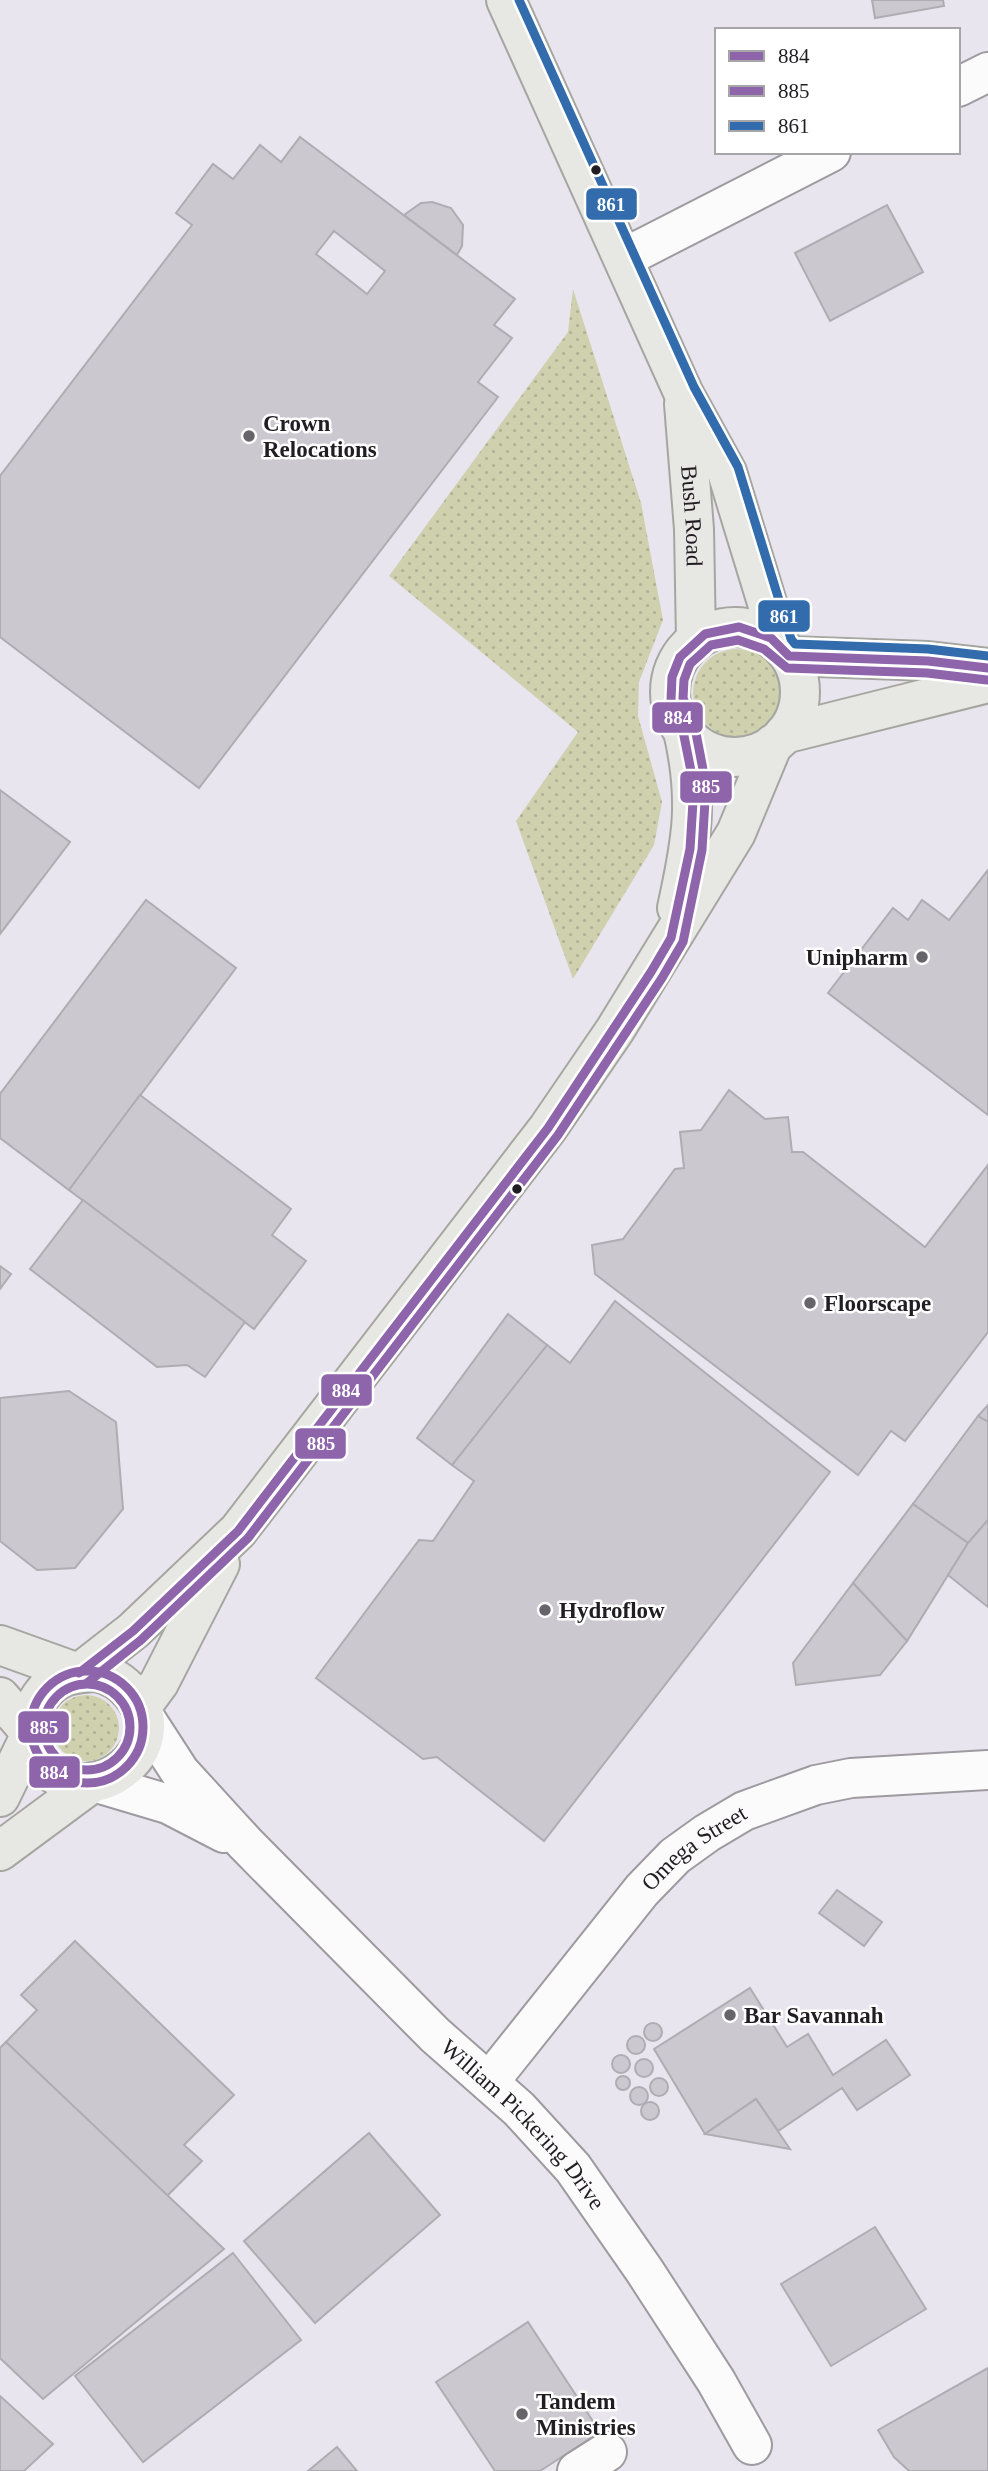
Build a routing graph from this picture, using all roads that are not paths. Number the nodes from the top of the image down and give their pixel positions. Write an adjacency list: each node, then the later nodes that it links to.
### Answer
1 (506, 0): 5 (main road, Bush Road)
2 (988, 72): 3 (street)
3 (960, 86)
4 (827, 154): 5 (street)
5 (624, 258): 6 (main road, Bush Road)
6 (682, 392): 7 (main road, Bush Road); 8 (main road, Bush Road)
7 (696, 640): 8 (main road); 11 (main road)
8 (785, 650): 9 (main road); 12 (main road)
9 (988, 668)
10 (988, 683): 12 (main road)
11 (683, 731): 12 (main road); 13 (main road)
12 (779, 739): 13 (main road)
13 (671, 938): 14 (main road)
14 (238, 1531): 16 (main road); 18 (main road)
15 (0, 1645): 16 (main road)
16 (78, 1673): 18 (main road); 19 (main road)
17 (0, 1698): 19 (main road)
18 (144, 1714): 21 (main road); 23 (street, William Pickering Drive)
19 (30, 1734): 21 (main road); 22 (main road)
20 (988, 1770): 25 (street, Omega Street)
21 (93, 1783): 23 (street, William Pickering Drive); 24 (main road)
22 (0, 1797)
23 (245, 1843): 25 (street, William Pickering Drive)
24 (0, 1851)
25 (489, 2081): 26 (street, William Pickering Drive)
26 (752, 2445)

